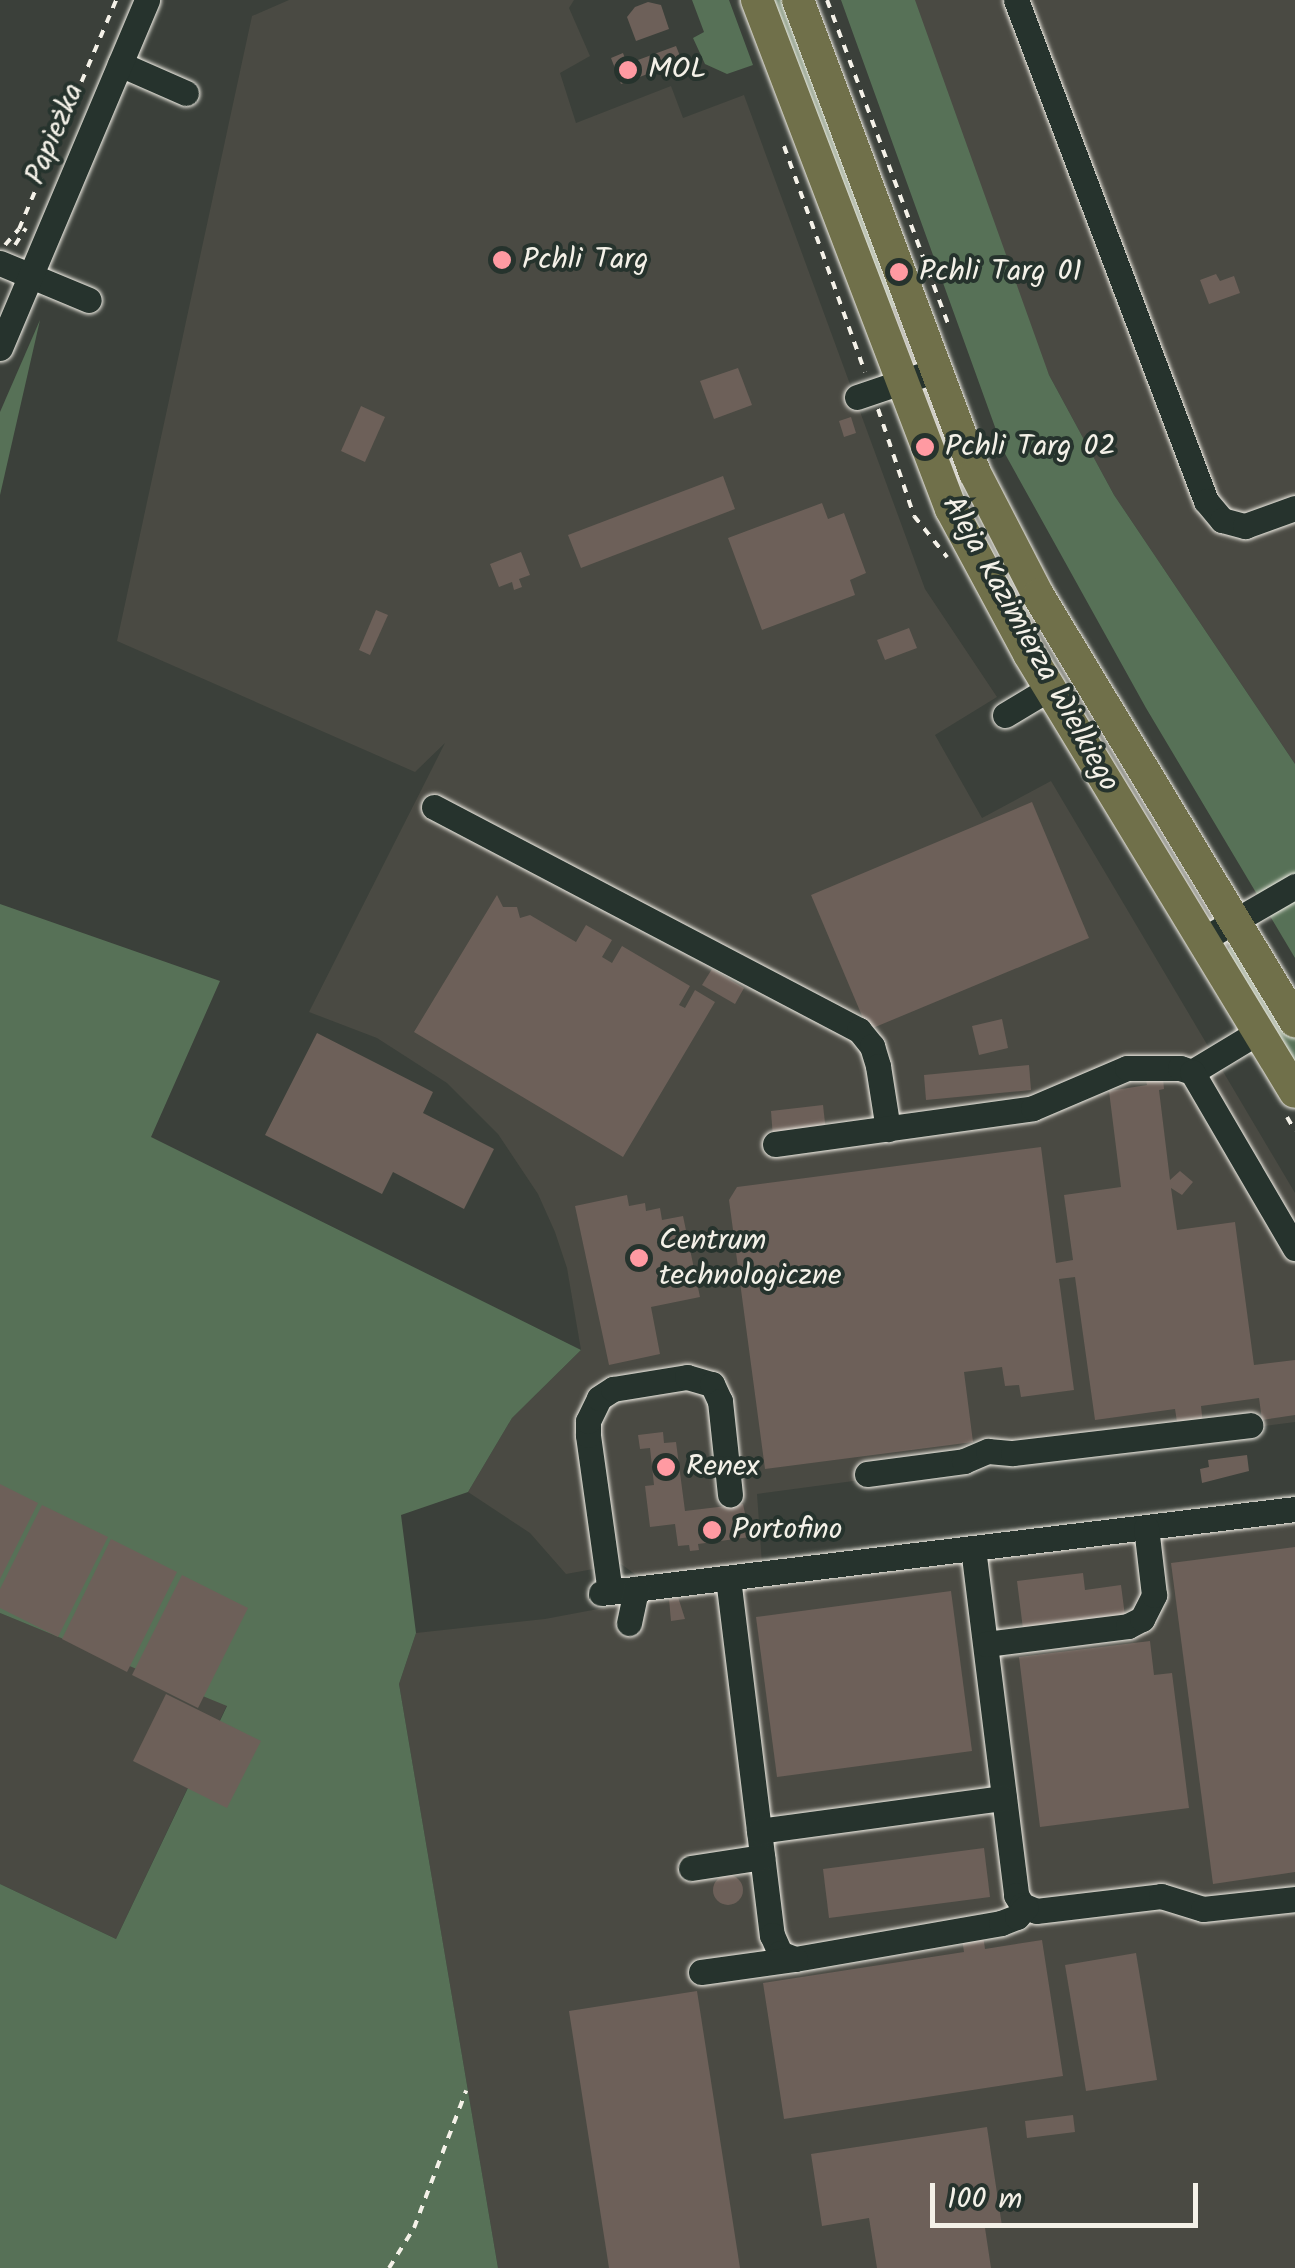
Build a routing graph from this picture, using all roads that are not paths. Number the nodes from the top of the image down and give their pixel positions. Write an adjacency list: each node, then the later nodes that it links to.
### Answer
1 (147, 0): 5 (street, Papieżka)
2 (757, 0): 12 (main road, Aleja Kazimierza Wielkiego)
3 (798, 0): 11 (main road, Aleja Kazimierza Wielkiego)
4 (1016, 0): 14 (street)
5 (120, 64): 6 (street); 8 (street, Papieżka)
6 (186, 93)
7 (0, 263): 8 (street)
8 (31, 276): 9 (street); 10 (street, Papieżka)
9 (90, 300)
10 (0, 348)
11 (934, 371): 12 (street); 19 (main road, Aleja Kazimierza Wielkiego)
12 (900, 384): 13 (street); 15 (main road, Aleja Kazimierza Wielkiego)
13 (857, 398)
14 (1295, 508)
15 (1050, 688): 16 (street); 20 (main road, Aleja Kazimierza Wielkiego)
16 (1005, 715)
17 (434, 808): 25 (street)
18 (1295, 886): 19 (street)
19 (1234, 920): 20 (street); 21 (main road, Aleja Kazimierza Wielkiego)
20 (1202, 940): 22 (main road, Aleja Kazimierza Wielkiego)
21 (1295, 1021)
22 (1258, 1032): 23 (street); 24 (main road, Aleja Kazimierza Wielkiego)
23 (1192, 1072): 25 (street); 27 (street)
24 (1295, 1092)
25 (888, 1129): 26 (street)
26 (775, 1144)
27 (1294, 1248)
28 (1250, 1425): 29 (street)
29 (867, 1474)
30 (730, 1494): 35 (street)
31 (1295, 1509): 32 (street)
32 (1146, 1527): 33 (street); 37 (street)
33 (974, 1548): 34 (street); 37 (street)
34 (728, 1578): 35 (street); 39 (street)
35 (615, 1591): 36 (street)
36 (629, 1624)
37 (986, 1644): 38 (street)
38 (1004, 1798): 39 (street); 43 (street)
39 (759, 1831): 40 (street)
40 (762, 1858): 41 (street); 44 (street)
41 (690, 1868)
42 (1295, 1899): 43 (street)
43 (1026, 1907): 44 (street)
44 (794, 1959): 45 (street)
45 (701, 1972)

